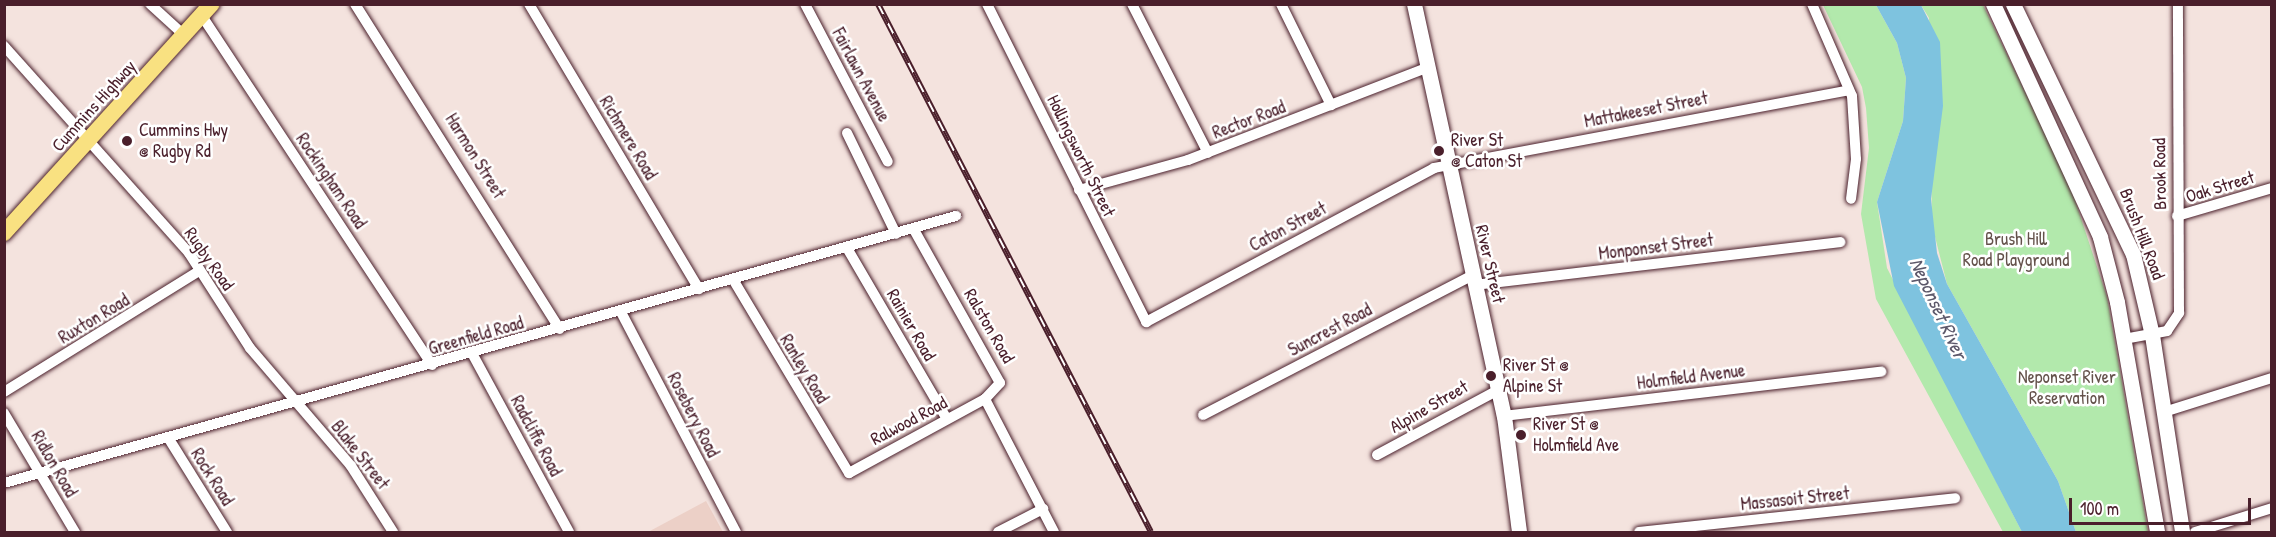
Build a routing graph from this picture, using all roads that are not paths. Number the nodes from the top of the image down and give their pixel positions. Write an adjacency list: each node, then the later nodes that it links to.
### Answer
1 (150, 4): 14 (street)
2 (355, 4): 40 (street, Harmon Street)
3 (529, 4): 37 (street, Richmere Road)
4 (805, 4): 22 (street, Fairlawn Avenue)
5 (987, 4): 25 (street, Hollingsworth Street)
6 (1132, 4): 21 (street)
7 (1281, 4): 18 (street)
8 (1414, 4): 16 (main road, River Street)
9 (1812, 4): 17 (street)
10 (1993, 4): 42 (main road)
11 (2013, 4): 41 (main road, Brush Hill Road)
12 (2178, 4): 28 (street, Brook Road)
13 (207, 10): 14 (main road, Cummins Highway); 44 (street, Rockingham Road)
14 (184, 35): 20 (main road, Cummins Highway)
15 (4, 46): 20 (street, Rugby Road)
16 (1426, 68): 18 (street, Rector Road); 23 (main road, River Street)
17 (1849, 90): 23 (street, Mattakeeset Street); 26 (street)
18 (1331, 105): 21 (street, Rector Road)
19 (847, 133): 31 (street)
20 (90, 139): 30 (main road, Cummins Highway); 34 (street, Rugby Road)
21 (1208, 153): 25 (street, Rector Road)
22 (888, 162)
23 (1448, 164): 35 (main road, River Street); 39 (street, Caton Street)
24 (2271, 188): 28 (street, Oak Street)
25 (1079, 190): 39 (street, Hollingsworth Street)
26 (1851, 199)
27 (956, 216): 29 (street, Greenfield Road)
28 (2177, 216): 41 (street, Brook Road)
29 (914, 230): 31 (street, Greenfield Road); 49 (street, Ralston Road)
30 (4, 233)
31 (896, 234): 33 (street, Greenfield Road)
32 (1840, 243): 35 (street, Monponset Street)
33 (846, 248): 36 (street, Greenfield Road); 55 (street, Rainier Road)
34 (199, 271): 48 (street, Ruxton Road); 50 (street, Rugby Road)
35 (1474, 280): 47 (main road, River Street); 53 (street, Suncrest Road)
36 (734, 281): 37 (street, Greenfield Road); 59 (street, Ranley Road)
37 (699, 289): 38 (street, Greenfield Road)
38 (621, 312): 40 (street, Greenfield Road); 68 (street, Rosebery Road)
39 (1146, 322)
40 (560, 329): 43 (street, Greenfield Road)
41 (2152, 335): 42 (street, Brook Road); 51 (main road, Brush Hill Road)
42 (2124, 339): 73 (main road)
43 (472, 355): 44 (street, Greenfield Road); 67 (street, Radcliffe Road)
44 (432, 365): 50 (street, Greenfield Road)
45 (1881, 372): 54 (street, Holmfield Avenue)
46 (2271, 378): 51 (street)
47 (1498, 390): 54 (main road, River Street); 57 (street, Alpine Street)
48 (4, 392)
49 (985, 399): 55 (street, Ralwood Road); 63 (street)
50 (295, 402): 56 (street, Greenfield Road); 66 (street, Blake Street)
51 (2164, 412): 74 (main road, Brush Hill Road)
52 (4, 413): 58 (street, Ridlon Road)
53 (1203, 415)
54 (1504, 416): 71 (main road, River Street)
55 (947, 419): 59 (street, Ralwood Road)
56 (169, 439): 58 (street, Greenfield Road); 65 (street, Rock Road)
57 (1377, 455)
58 (39, 471): 60 (street, Greenfield Road); 64 (street, Ridlon Road)
59 (849, 473)
60 (4, 483)
61 (1955, 498): 72 (street, Massasoit Street)
62 (2271, 508): 75 (street)
63 (1042, 509): 69 (street); 70 (street)
64 (75, 532)
65 (228, 532)
66 (393, 532)
67 (569, 532)
68 (736, 532)
69 (998, 532)
70 (1054, 532)
71 (1519, 532)
72 (1639, 532)
73 (2157, 532)
74 (2182, 532)
75 (2195, 532)

